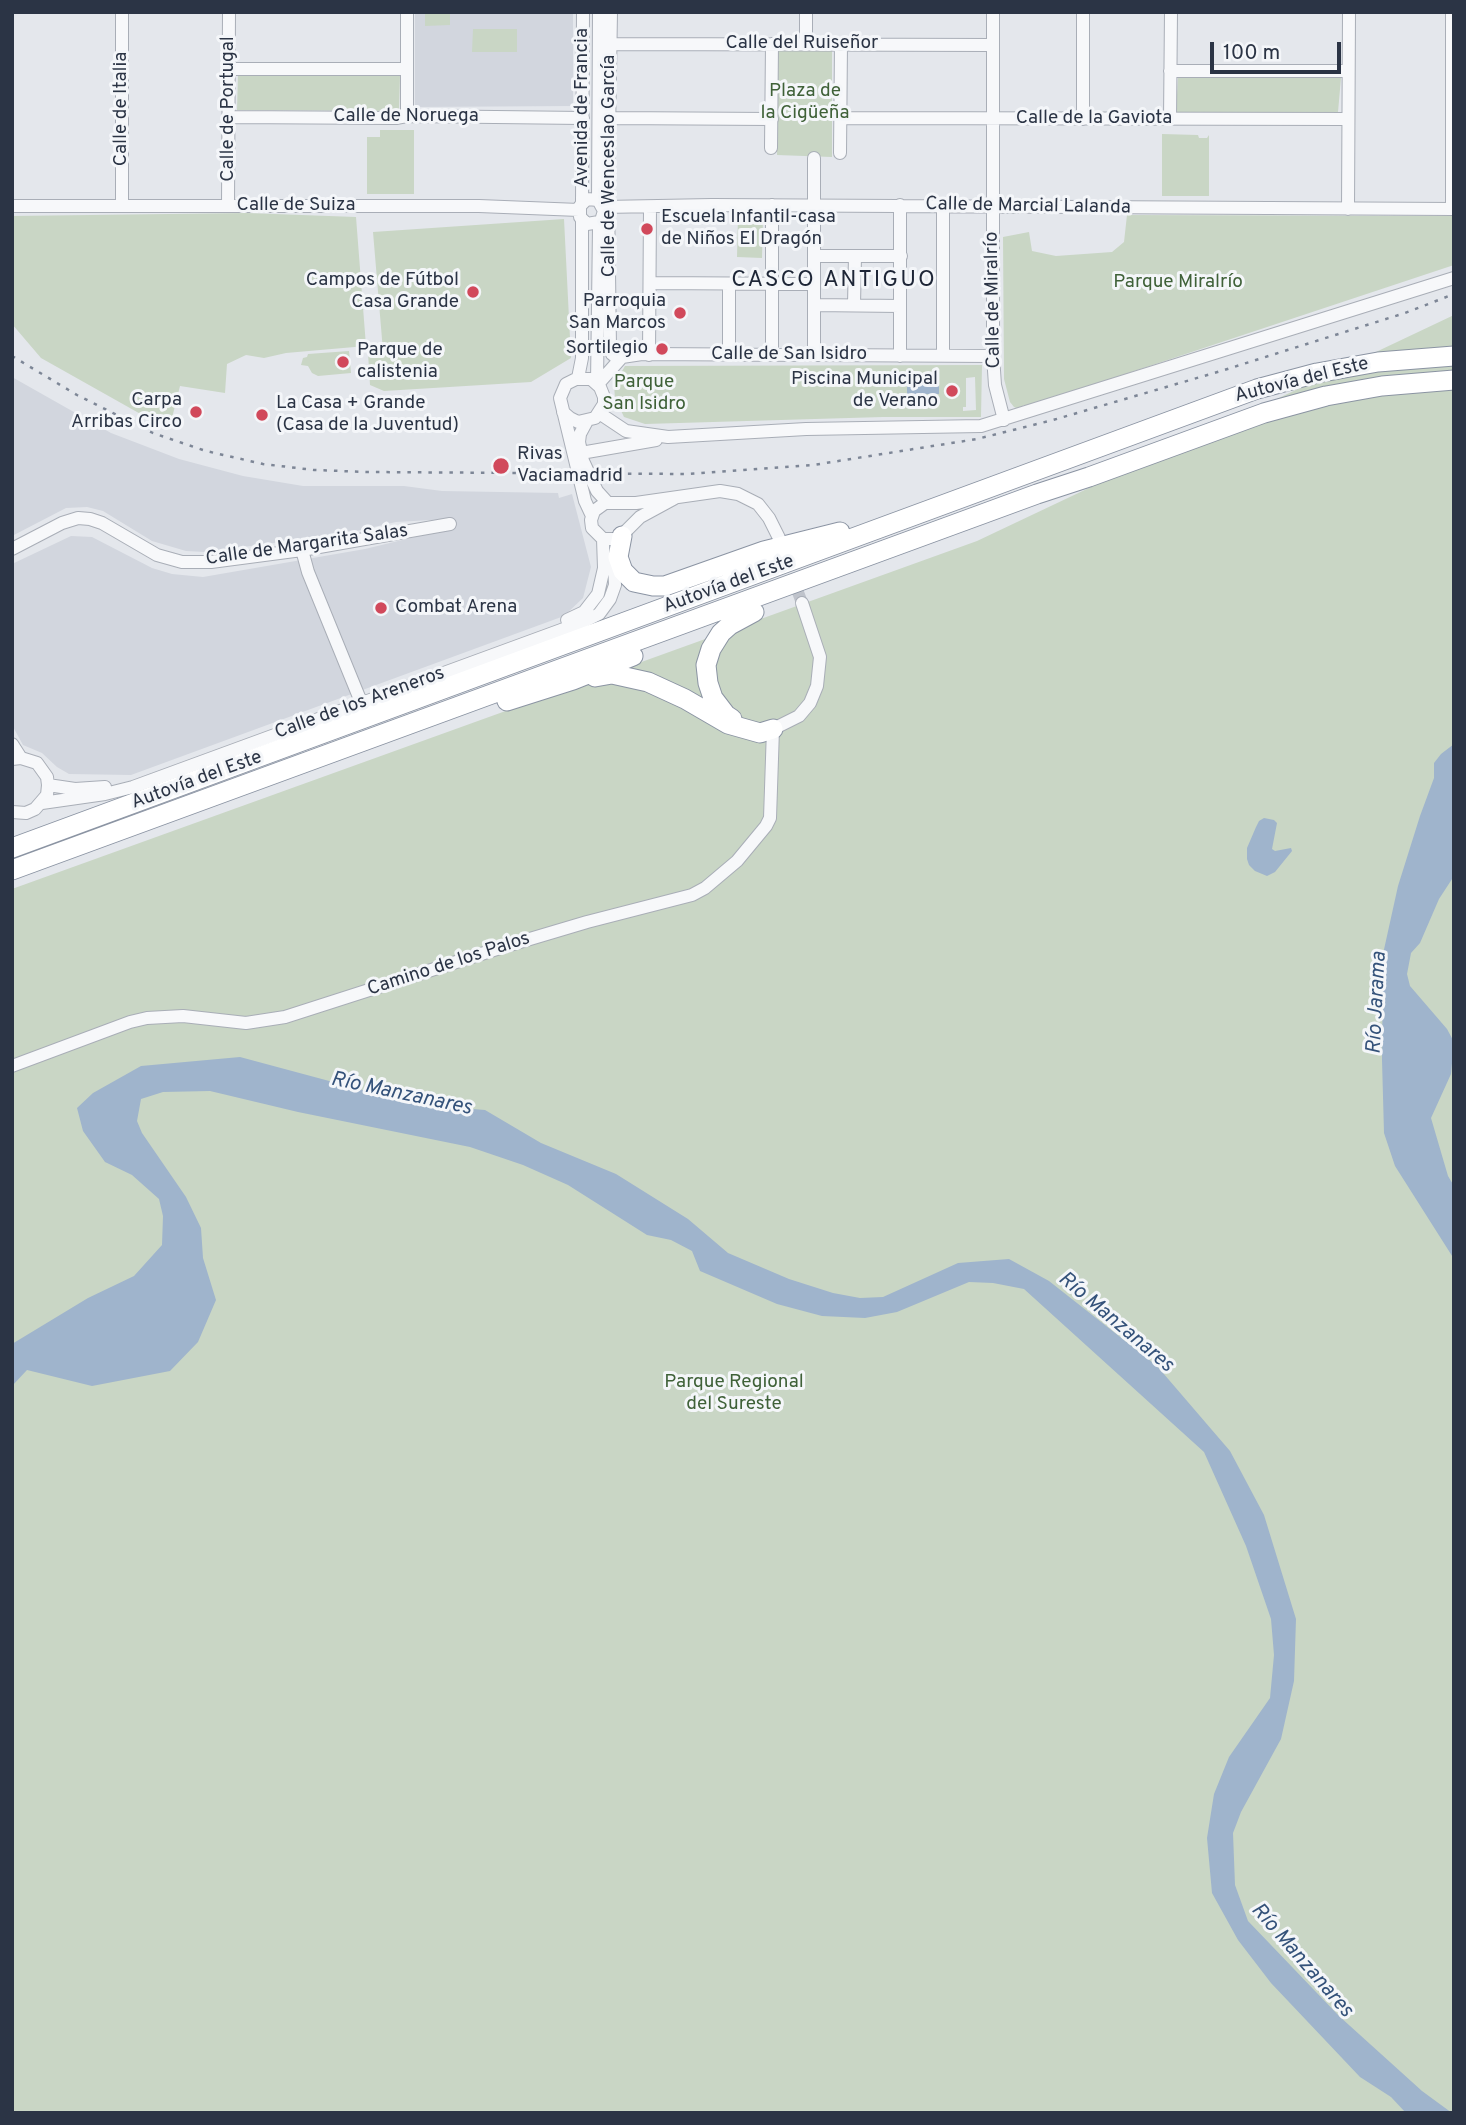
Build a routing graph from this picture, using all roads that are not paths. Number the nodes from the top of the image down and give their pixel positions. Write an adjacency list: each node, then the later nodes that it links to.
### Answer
1 (122, 12): 41 (street, Calle de Italia)
2 (229, 12): 18 (street, Calle de Portugal)
3 (407, 12): 19 (street)
4 (583, 12): 24 (street, Avenida de Francia)
5 (599, 12): 35 (street, Avenida de Francia)
6 (611, 12): 13 (street, Calle de Wenceslao García)
7 (806, 12): 15 (street)
8 (993, 12): 17 (street, Calle de Miralrío)
9 (1083, 12): 28 (street)
10 (1171, 12): 20 (street)
11 (1349, 12): 21 (street)
12 (1452, 12): 46 (street)
13 (610, 44): 14 (street, Calle del Ruiseñor); 25 (street, Calle de Wenceslao García)
14 (772, 44): 15 (street, Calle del Ruiseñor); 29 (street)
15 (806, 44): 16 (street, Calle del Ruiseñor)
16 (841, 44): 17 (street, Calle del Ruiseñor); 26 (street)
17 (993, 45): 27 (street, Calle de Miralrío)
18 (229, 69): 19 (street); 23 (street, Calle de Portugal)
19 (407, 69): 22 (street)
20 (1170, 71): 21 (street); 30 (street)
21 (1348, 71): 31 (street)
22 (407, 116): 23 (street, Calle de Noruega); 24 (street, Calle de Noruega)
23 (229, 117): 42 (street, Calle de Portugal)
24 (583, 118): 47 (street, Avenida de Francia)
25 (609, 118): 29 (street); 35 (street, Calle de Wenceslao García)
26 (841, 118): 27 (street, Calle de la Gaviota); 33 (street)
27 (992, 118): 28 (street, Calle de la Gaviota); 43 (street, Calle de Miralrío)
28 (1083, 118): 30 (street, Calle de la Gaviota)
29 (772, 119): 32 (street)
30 (1170, 119): 31 (street, Calle de la Gaviota)
31 (1348, 119): 45 (street)
32 (771, 148)
33 (840, 153)
34 (814, 158): 37 (street)
35 (604, 205): 44 (street, Calle de Marcial Lalanda); 47 (street, Avenida de Francia); 48 (street, Avenida de Francia); 69 (street, Calle de Wenceslao García)
36 (772, 205): 37 (street, Calle de Marcial Lalanda); 44 (street, Calle de Marcial Lalanda); 55 (street)
37 (814, 205): 38 (street, Calle de Marcial Lalanda); 49 (street)
38 (901, 205): 39 (street, Calle de Marcial Lalanda); 51 (street)
39 (943, 205): 43 (street, Calle de Marcial Lalanda); 65 (street)
40 (12, 206): 41 (street, Calle de Suiza)
41 (122, 206): 42 (street, Calle de Suiza)
42 (228, 206): 47 (street, Calle de Suiza)
43 (993, 207): 45 (street, Calle de Marcial Lalanda); 67 (street, Calle de Miralrío)
44 (650, 208): 53 (street)
45 (1348, 209): 46 (street, Calle de Marcial Lalanda)
46 (1453, 209)
47 (581, 211): 48 (street); 71 (street, Avenida de Francia)
48 (599, 222): 73 (street, Avenida de Francia)
49 (814, 256): 50 (street); 56 (street)
50 (855, 256): 51 (street); 58 (street)
51 (901, 256): 59 (street)
52 (1454, 278): 76 (street)
53 (651, 283): 54 (street); 61 (street)
54 (729, 284): 55 (street); 62 (street)
55 (772, 284): 56 (street); 63 (street)
56 (814, 284): 57 (street)
57 (814, 305): 58 (street); 64 (street)
58 (854, 305): 59 (street)
59 (900, 306): 66 (street)
60 (1454, 343): 70 (highway)
61 (649, 355): 62 (street, Calle de San Isidro); 69 (street, Calle de San Isidro)
62 (729, 355): 63 (street, Calle de San Isidro)
63 (772, 355): 64 (street, Calle de San Isidro)
64 (814, 355): 66 (street, Calle de San Isidro)
65 (943, 355): 66 (street, Calle de San Isidro); 67 (street, Calle de San Isidro)
66 (900, 356)
67 (993, 356): 76 (street, Calle de Miralrío)
68 (1454, 356): 70 (highway, Autovía del Este)
69 (618, 359): 73 (street)
70 (1378, 362): 84 (highway, Autovía del Este)
71 (578, 378): 73 (street); 74 (street)
72 (1454, 380): 80 (highway, Autovía del Este)
73 (598, 384): 75 (street)
74 (564, 412): 77 (street); 83 (street)
75 (600, 414): 77 (street); 78 (street)
76 (1004, 420): 78 (street)
77 (587, 421): 79 (street)
78 (668, 438): 79 (street)
79 (581, 453): 82 (street)
80 (1089, 477): 91 (highway); 95 (highway, Autovía del Este)
81 (675, 498): 82 (street); 86 (street); 87 (street)
82 (613, 503): 83 (street); 86 (street)
83 (592, 516): 86 (street)
84 (912, 516): 86 (highway); 101 (highway, Autovía del Este)
85 (450, 524): 89 (street, Calle de Margarita Salas)
86 (617, 535): 93 (street, Calle de los Areneros); 99 (street, Calle de los Areneros)
87 (779, 538)
88 (12, 549): 89 (street, Calle de Margarita Salas)
89 (302, 550): 93 (street)
90 (802, 603): 94 (street)
91 (754, 612): 92 (highway); 94 (highway)
92 (573, 680): 94 (highway); 95 (highway)
93 (359, 697): 98 (street, Calle de los Areneros)
94 (773, 729): 103 (street, Camino de los Palos)
95 (385, 734): 102 (highway, Autovía del Este)
96 (12, 744): 97 (street)
97 (17, 758): 98 (street)
98 (48, 785): 99 (street)
99 (42, 803): 100 (street, Calle de los Areneros)
100 (12, 812)
101 (12, 848)
102 (12, 870)
103 (12, 1066)

